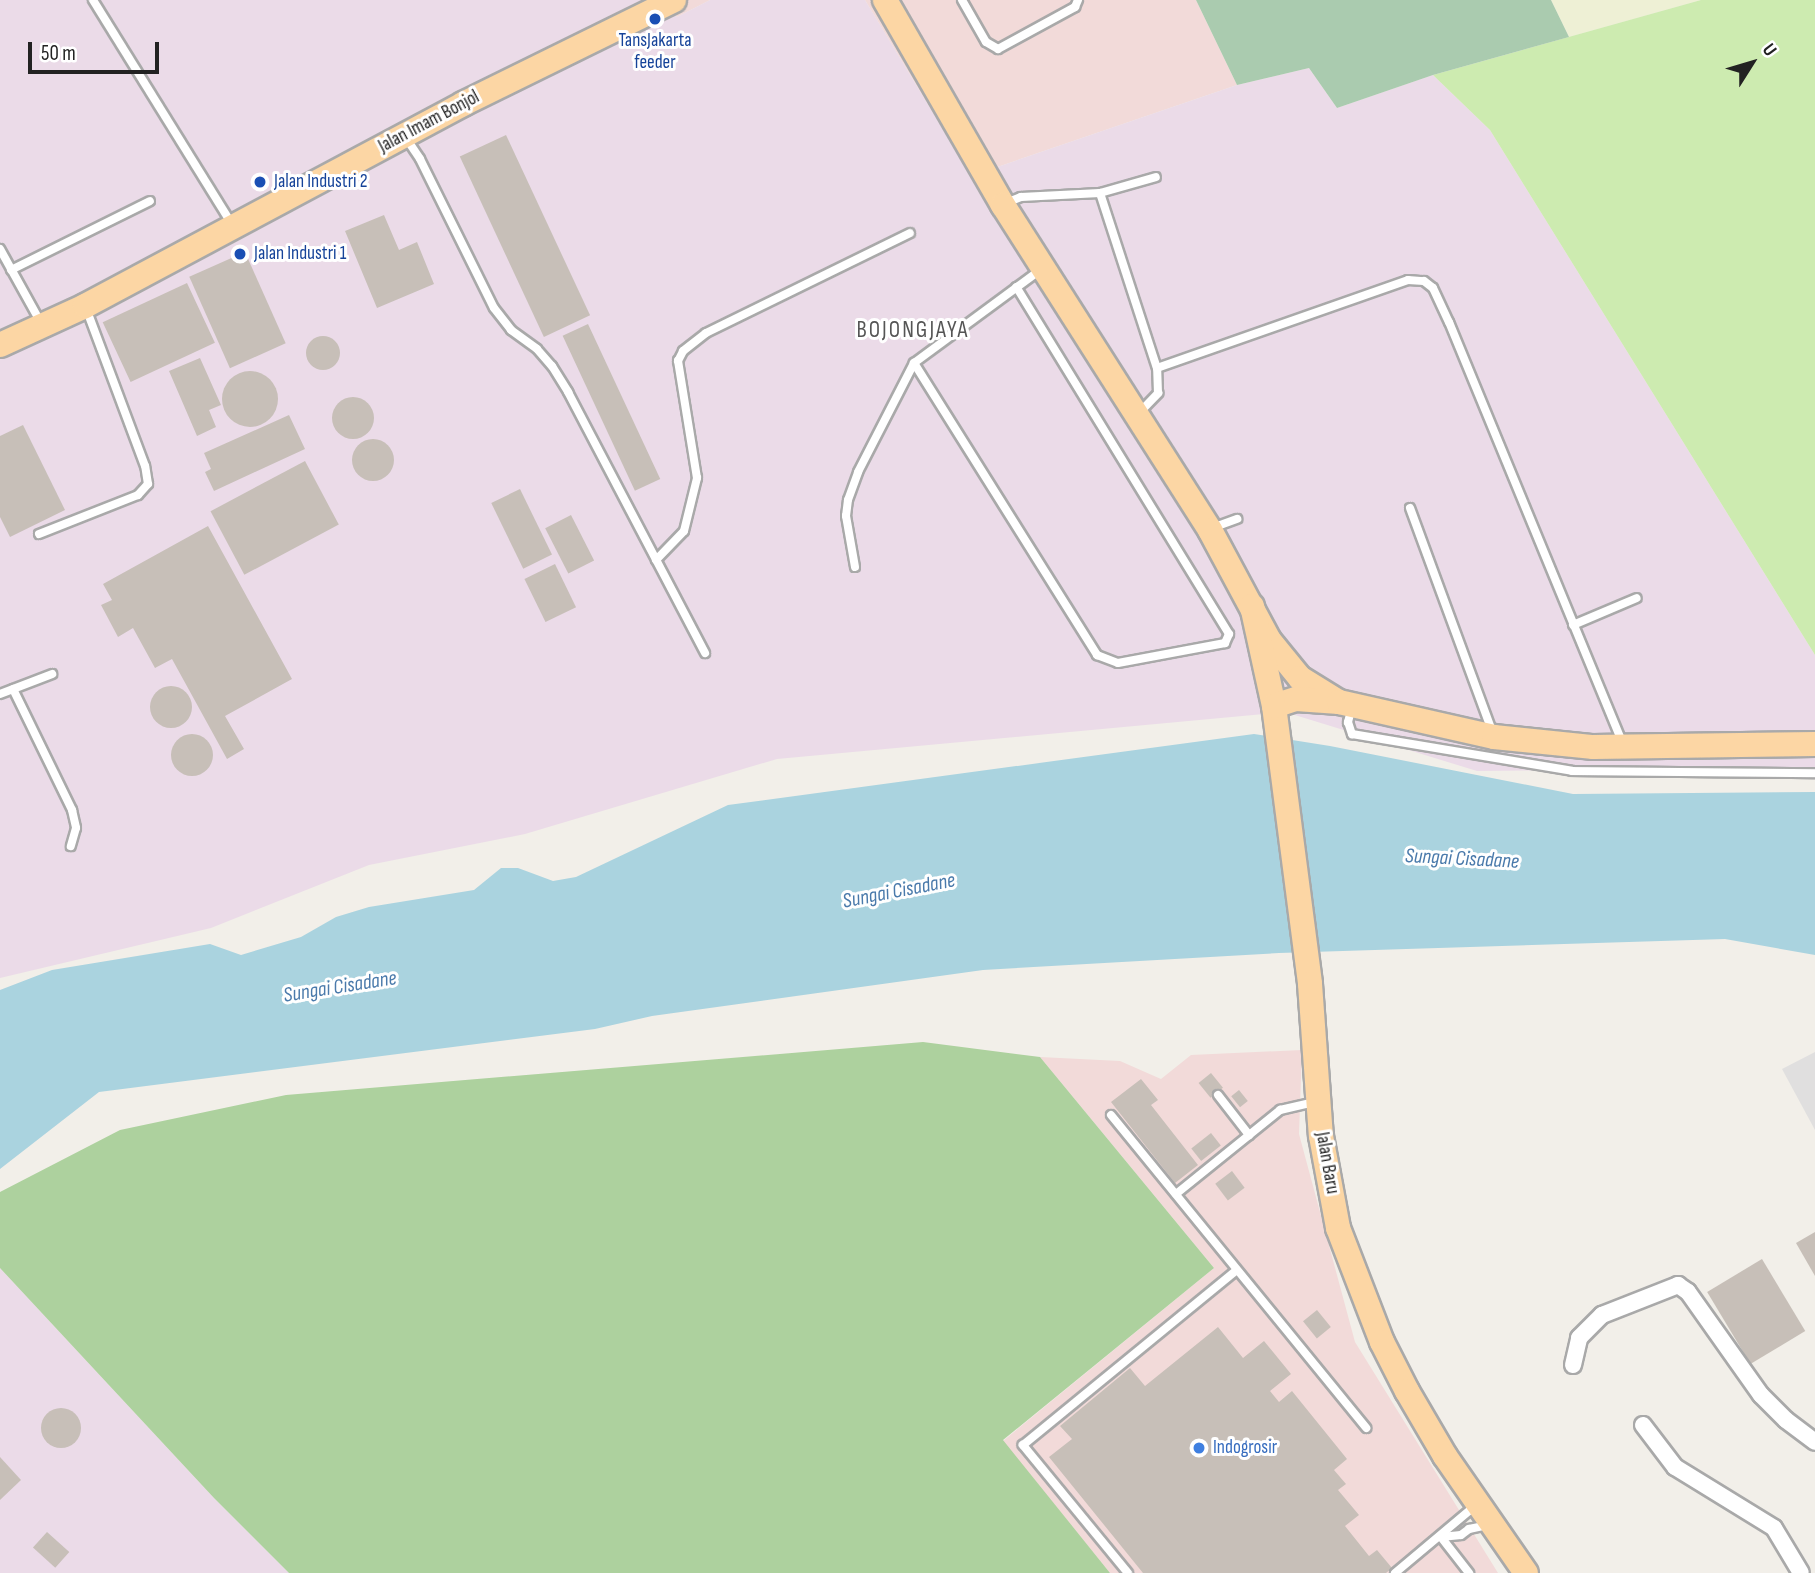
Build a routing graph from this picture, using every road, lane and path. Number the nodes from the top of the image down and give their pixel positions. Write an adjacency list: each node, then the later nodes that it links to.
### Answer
1 (93, 0): 11 (lane)
2 (674, 0): 6 (main road, Jalan Imam Bonjol)
3 (885, 0): 10 (main road)
4 (962, 0): 5 (lane)
5 (1078, 0)
6 (404, 135): 11 (main road, Jalan Imam Bonjol); 27 (lane)
7 (1156, 177): 8 (lane)
8 (1100, 193): 10 (lane); 21 (lane)
9 (150, 201): 15 (lane)
10 (1003, 205): 14 (main road)
11 (234, 226): 17 (main road, Jalan Imam Bonjol)
12 (910, 233): 27 (lane)
13 (0, 249): 15 (lane)
14 (1042, 268): 16 (lane); 22 (main road)
15 (11, 270): 18 (lane)
16 (1016, 287): 20 (lane); 20 (lane)
17 (85, 306): 18 (main road, Jalan Imam Bonjol); 26 (lane)
18 (42, 326): 19 (main road, Jalan Imam Bonjol)
19 (0, 345)
20 (914, 363): 28 (lane)
21 (1157, 368): 22 (lane); 31 (lane)
22 (1137, 415): 25 (main road)
23 (1410, 508): 38 (lane)
24 (1237, 519): 25 (lane)
25 (1210, 530): 30 (main road)
26 (39, 534)
27 (656, 560): 32 (lane)
28 (855, 567)
29 (1637, 598): 31 (lane)
30 (1252, 606): 36 (main road); 37 (main road, Jalan Baru)
31 (1573, 625): 40 (lane)
32 (705, 653)
33 (51, 674): 34 (lane)
34 (13, 689): 35 (lane); 42 (lane)
35 (0, 694)
36 (1346, 703): 37 (main road); 38 (main road); 41 (lane)
37 (1275, 711): 44 (main road, Jalan Baru)
38 (1494, 737): 40 (main road)
39 (1815, 744): 40 (main road)
40 (1625, 748)
41 (1815, 773)
42 (71, 846)
43 (1218, 1095): 46 (lane)
44 (1318, 1102): 46 (lane); 53 (main road, Jalan Baru)
45 (1111, 1115): 47 (lane)
46 (1249, 1135): 47 (lane)
47 (1176, 1194): 48 (lane)
48 (1237, 1270): 51 (lane); 56 (lane)
49 (1573, 1365): 52 (street)
50 (1643, 1425): 60 (street)
51 (1367, 1428)
52 (1815, 1442)
53 (1478, 1503): 54 (main road, Jalan Baru); 55 (lane)
54 (1492, 1525): 55 (lane); 59 (main road, Jalan Baru)
55 (1441, 1537): 57 (lane); 58 (lane)
56 (1128, 1573)
57 (1395, 1573)
58 (1469, 1573)
59 (1526, 1573)
60 (1801, 1573)

